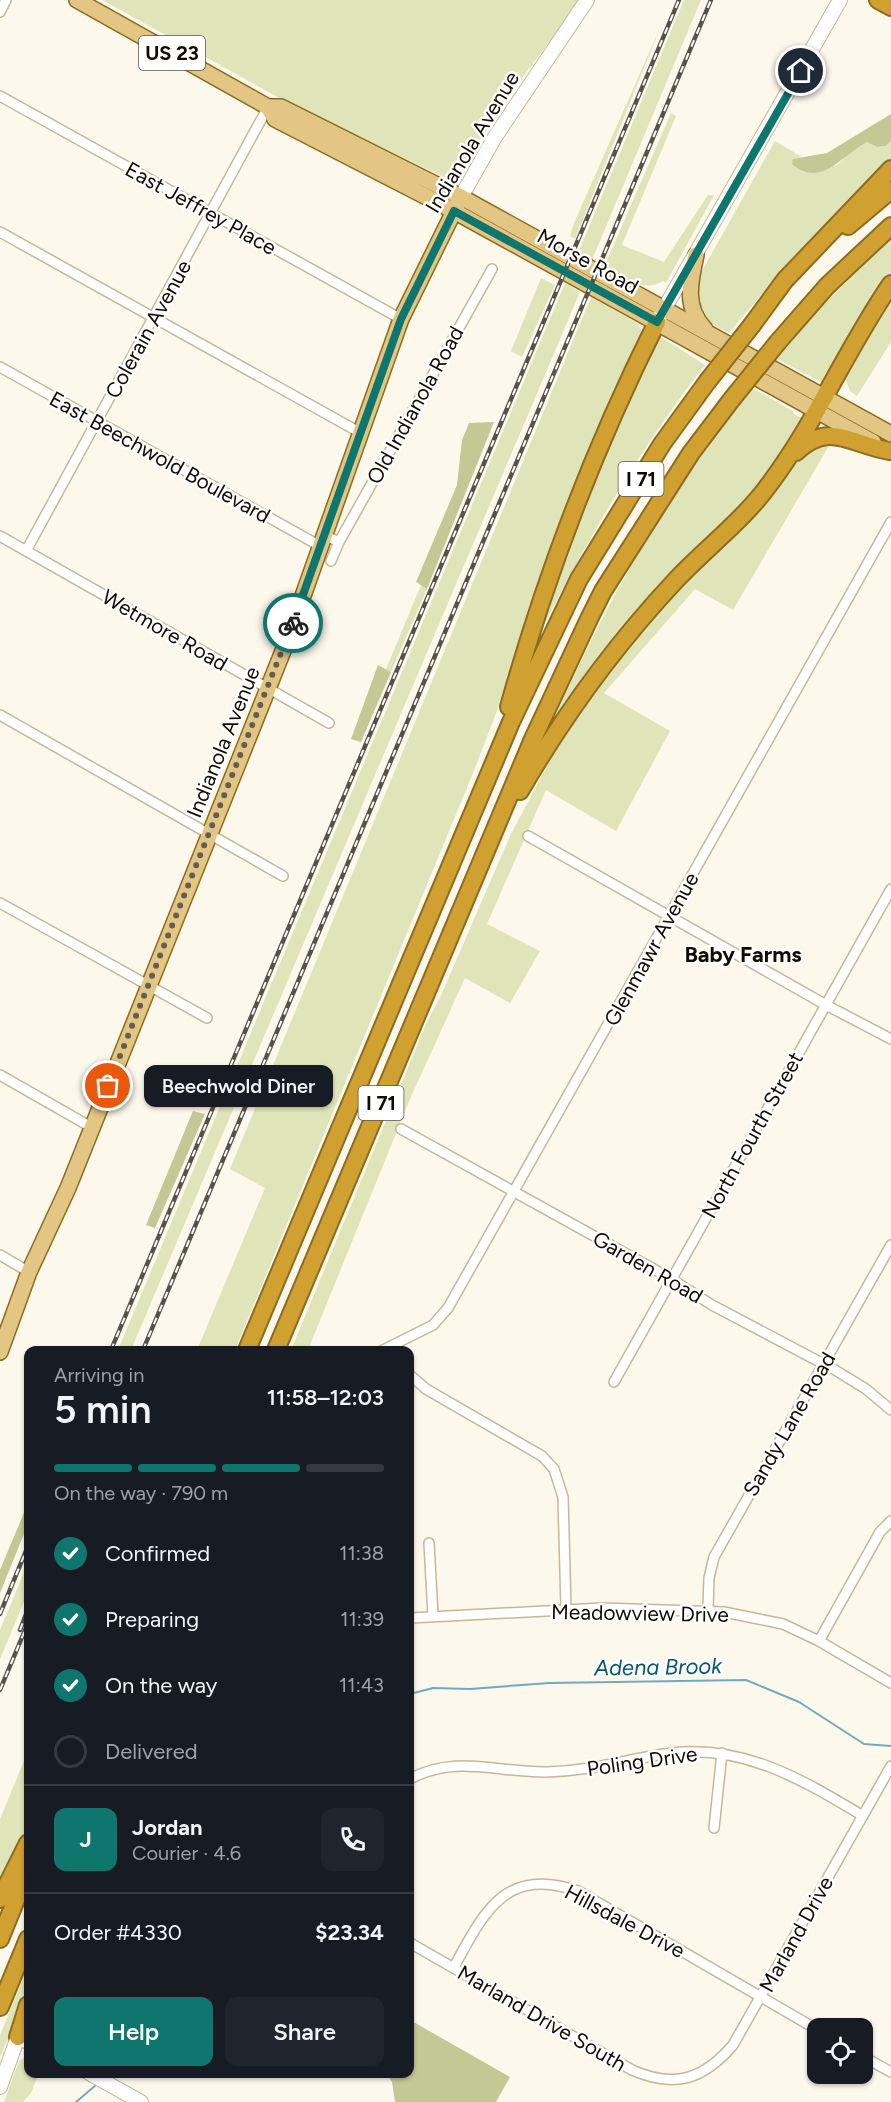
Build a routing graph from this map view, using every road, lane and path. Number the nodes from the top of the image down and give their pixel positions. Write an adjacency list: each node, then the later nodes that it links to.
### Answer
1 (6, 0): 7 (street)
2 (76, 0): 9 (main road, Morse Road / US 23)
3 (588, 0): 12 (main road, Indianola Avenue)
4 (840, 0): 16 (main road)
5 (878, 0): 6 (highway)
6 (891, 7)
7 (0, 12)
8 (0, 96): 13 (street, East Jeffrey Place)
9 (268, 107): 12 (main road, Morse Road / US 23); 13 (street, Colerain Avenue)
10 (891, 169): 22 (highway)
11 (891, 190): 22 (highway, I 71)
12 (457, 204): 19 (main road, Morse Road); 21 (main road, Indianola Avenue)
13 (211, 214): 20 (street, Colerain Avenue); 21 (street, East Jeffrey Place)
14 (891, 226): 43 (highway, I 71, bridge)
15 (0, 232): 20 (street)
16 (696, 255): 19 (main road); 23 (main road)
17 (492, 269): 34 (street, Old Indianola Road)
18 (891, 284): 25 (highway)
19 (661, 316): 23 (main road, Morse Road); 25 (main road, Morse Road); 40 (highway)
20 (154, 318): 26 (street, Colerain Avenue); 27 (street)
21 (401, 319): 27 (main road, Indianola Avenue)
22 (752, 325): 40 (highway, I 71, bridge)
23 (713, 338): 25 (main road, Morse Road)
24 (0, 367): 26 (street, East Beechwold Boulevard)
25 (820, 404): 28 (main road, Morse Road); 29 (main road, Morse Road); 30 (highway)
26 (98, 422): 33 (street, East Beechwold Boulevard); 35 (street, Colerain Avenue)
27 (359, 432): 33 (main road, Indianola Avenue)
28 (891, 434)
29 (890, 451): 30 (highway)
30 (788, 457): 43 (highway)
31 (891, 522): 47 (street, Glenmawr Avenue)
32 (0, 536): 35 (street, Wetmore Road)
33 (322, 541): 34 (street); 37 (main road, Indianola Avenue)
34 (339, 542): 36 (street, Old Indianola Road)
35 (26, 551): 37 (street, Wetmore Road)
36 (331, 561)
37 (268, 688): 39 (street, Wetmore Road); 41 (main road, Indianola Avenue)
38 (0, 715): 41 (street)
39 (329, 723)
40 (495, 761): 60 (highway, I 71)
41 (209, 834): 44 (street); 48 (main road, Indianola Avenue)
42 (528, 836): 47 (street)
43 (484, 855): 61 (highway, I 71)
44 (283, 876)
45 (891, 889): 49 (street, North Fourth Street)
46 (0, 903): 48 (street)
47 (669, 916): 49 (street); 55 (street, Glenmawr Avenue)
48 (147, 986): 50 (street); 53 (main road, Indianola Avenue)
49 (826, 1005): 51 (street); 59 (street, North Fourth Street)
50 (207, 1018)
51 (891, 1039)
52 (0, 1075): 53 (street)
53 (91, 1127): 58 (main road, Indianola Avenue)
54 (401, 1129): 55 (street, Garden Road)
55 (514, 1191): 59 (street, Garden Road); 62 (street, Glenmawr Avenue)
56 (891, 1245): 64 (street, Sandy Lane Road)
57 (0, 1255): 58 (street)
58 (29, 1272): 63 (main road, Indianola Avenue)
59 (670, 1279): 64 (street, Garden Road); 66 (street, North Fourth Street)
60 (249, 1346)
61 (278, 1346)
62 (393, 1346)
63 (0, 1352)
64 (824, 1364): 67 (street, Garden Road); 71 (street, Sandy Lane Road)
65 (414, 1379): 70 (street)
66 (614, 1382)
67 (891, 1410)
68 (891, 1521): 74 (street)
69 (429, 1543): 72 (street)
70 (566, 1609): 71 (street, Meadowview Drive); 72 (street, Meadowview Drive)
71 (708, 1610): 74 (street, Meadowview Drive)
72 (433, 1616): 73 (street, Meadowview Drive)
73 (414, 1618)
74 (819, 1641): 75 (street, Meadowview Drive)
75 (891, 1683)
76 (722, 1753): 78 (street, Poling Drive); 79 (street, Poling Drive); 80 (street)
77 (891, 1766): 79 (street, Marland Drive)
78 (414, 1777)
79 (863, 1816): 88 (street, Marland Drive)
80 (714, 1828)
81 (24, 1851): 83 (highway)
82 (24, 1880): 84 (highway)
83 (0, 1899)
84 (0, 1939)
85 (414, 1945): 87 (street, Marland Drive South)
86 (24, 1949): 89 (highway)
87 (454, 1968): 88 (street, Hillsdale Drive); 95 (street, Marland Drive South)
88 (760, 1997): 90 (street, Hillsdale Drive); 95 (street, Marland Drive)
89 (0, 2007)
90 (807, 2024)
91 (23, 2039): 96 (main road)
92 (873, 2061): 93 (street)
93 (891, 2072)
94 (99, 2078): 97 (main road)
95 (679, 2079)
96 (0, 2087)
97 (141, 2102)

